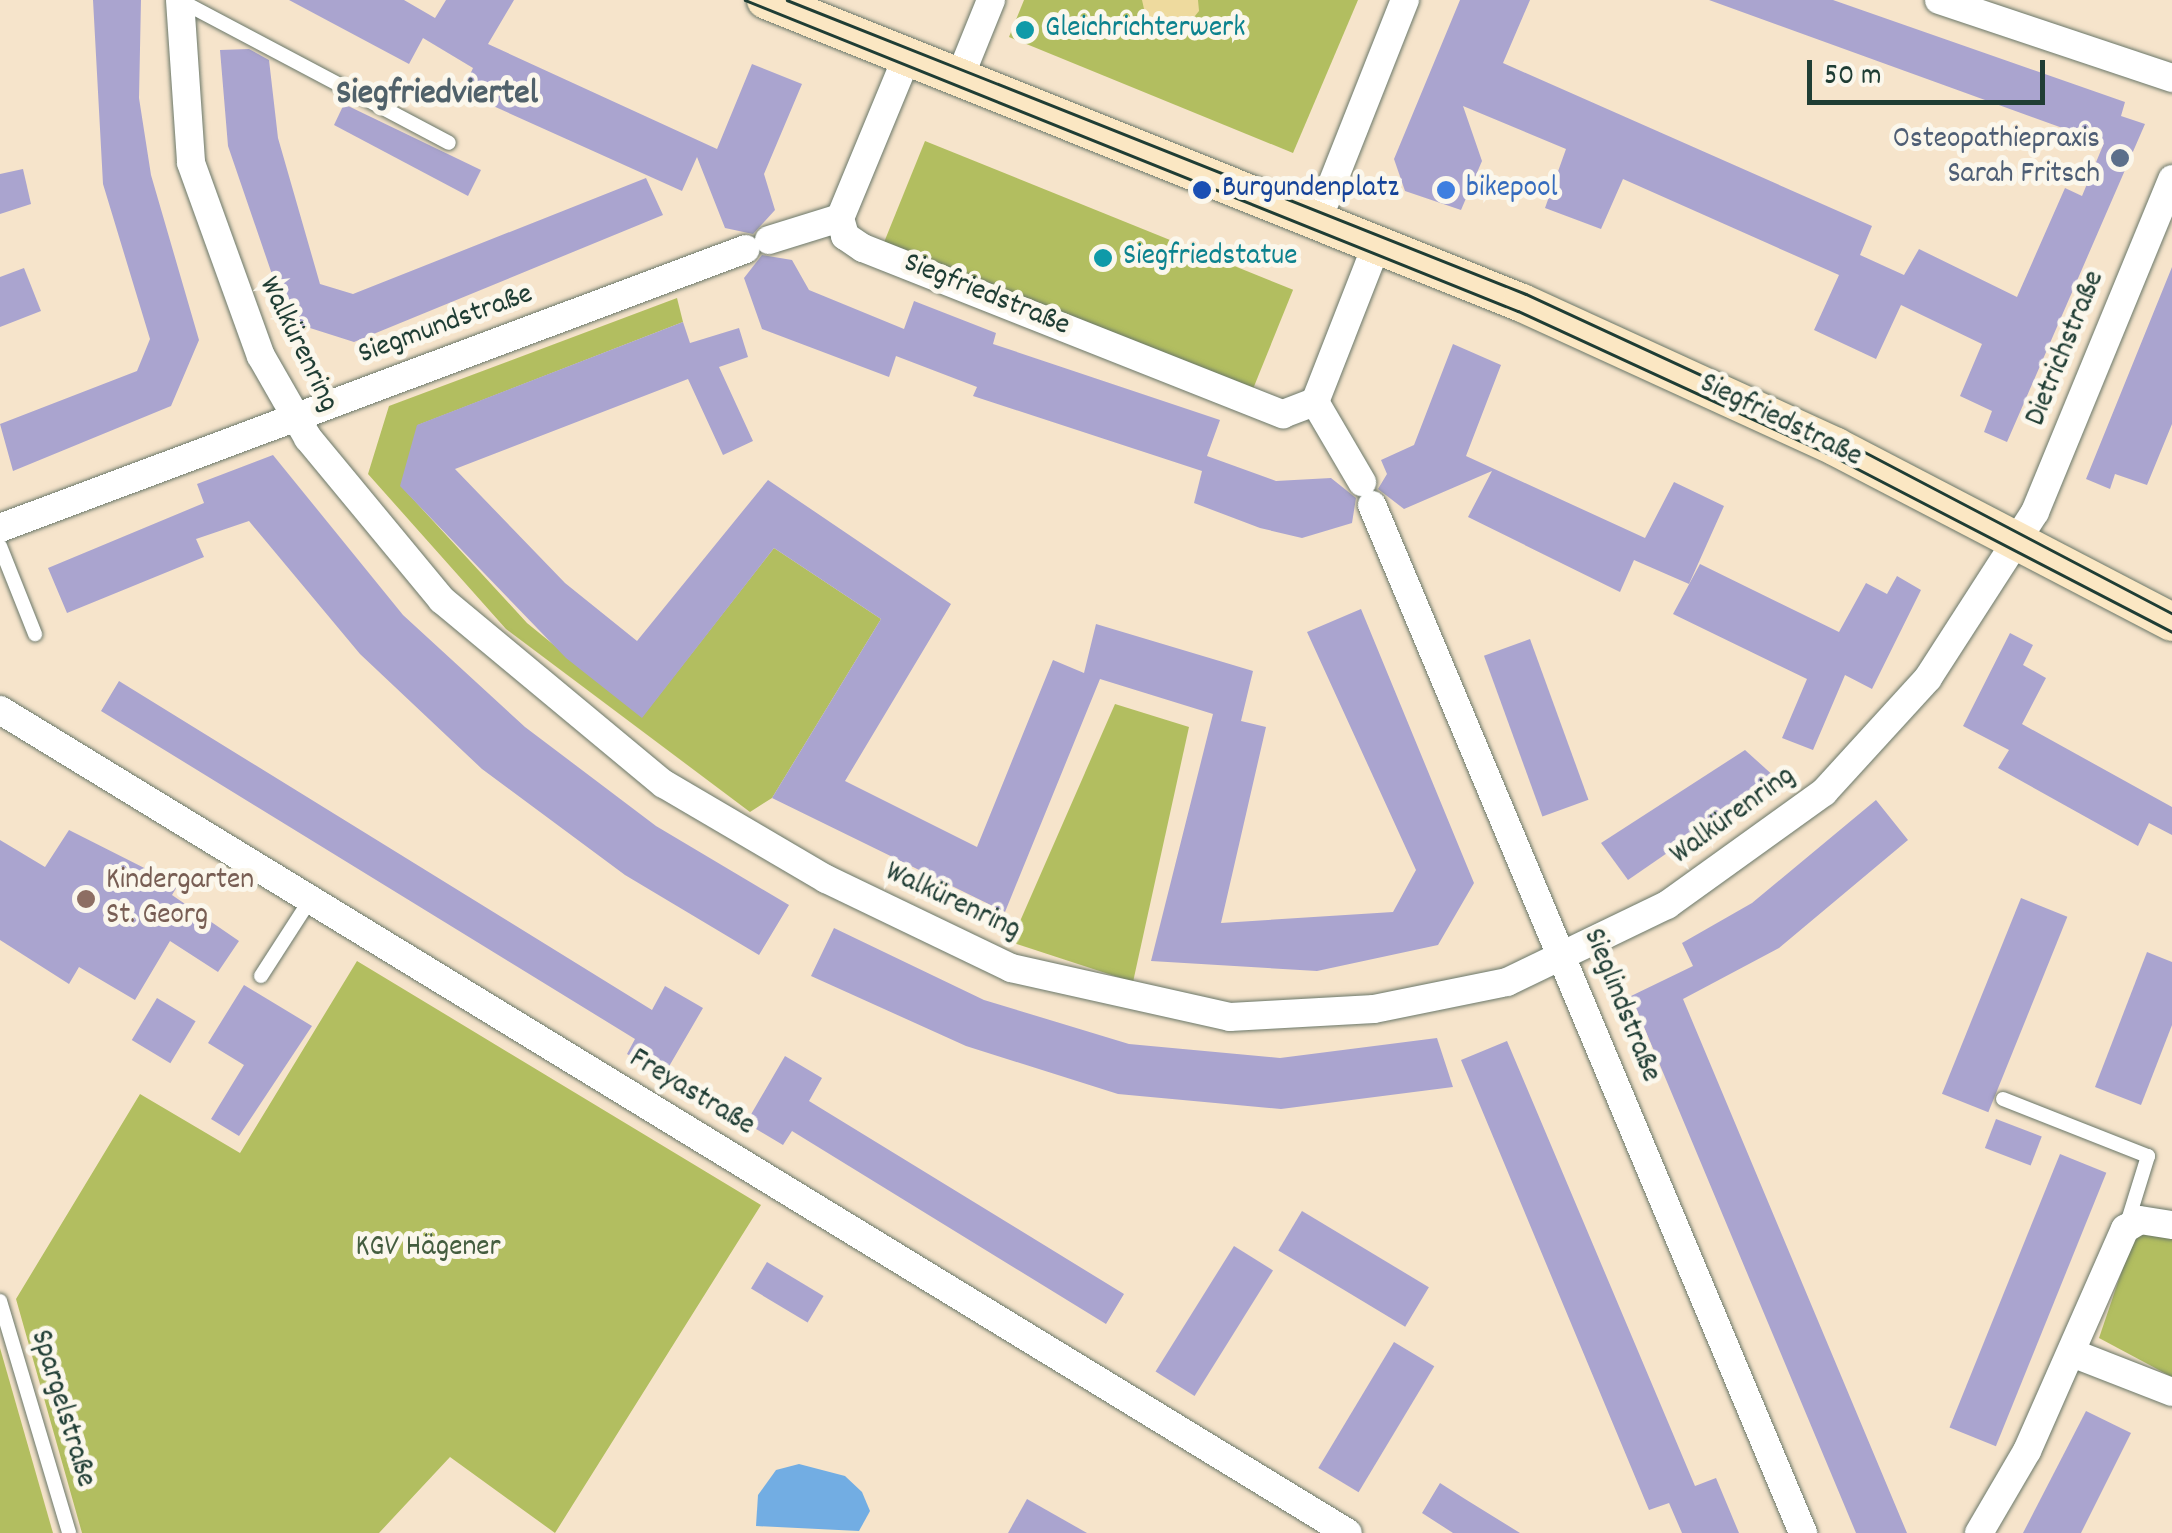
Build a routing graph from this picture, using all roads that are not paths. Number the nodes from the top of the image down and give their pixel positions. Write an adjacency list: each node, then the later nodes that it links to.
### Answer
1 (180, 0): 9 (lane); 15 (street, Walkürenring)
2 (766, 0): 6 (street, Siegfriedstraße)
3 (991, 0): 8 (street)
4 (1404, 0): 12 (street)
5 (1939, 0): 7 (street)
6 (906, 59): 8 (street, Siegfriedstraße); 11 (street)
7 (2172, 78)
8 (959, 79): 12 (street, Siegfriedstraße)
9 (449, 142)
10 (2172, 179): 17 (street, Dietrichstraße)
11 (840, 218): 14 (street, Siegfriedstraße); 15 (street, Siegmundstraße)
12 (1317, 222): 13 (street, Siegfriedstraße)
13 (1376, 246): 14 (street); 17 (street, Siegfriedstraße)
14 (1316, 402): 23 (street, Sieglindstraße)
15 (293, 418): 16 (street, Siegmundstraße); 23 (street, Walkürenring)
16 (0, 528)
17 (2018, 542): 19 (street, Siegfriedstraße); 23 (street, Walkürenring)
18 (0, 546): 20 (lane)
19 (2172, 622)
20 (35, 634)
21 (0, 710): 22 (street, Freyastraße)
22 (310, 900): 24 (lane); 32 (street, Freyastraße)
23 (1566, 960): 33 (street, Sieglindstraße)
24 (261, 976)
25 (2003, 1098): 27 (lane)
26 (2172, 1225): 27 (street)
27 (2125, 1229): 29 (street)
28 (0, 1301): 31 (lane, Spargelstraße)
29 (2072, 1353): 30 (street); 34 (street)
30 (2172, 1392)
31 (69, 1533)
32 (1348, 1533)
33 (1802, 1533)
34 (1979, 1533)

